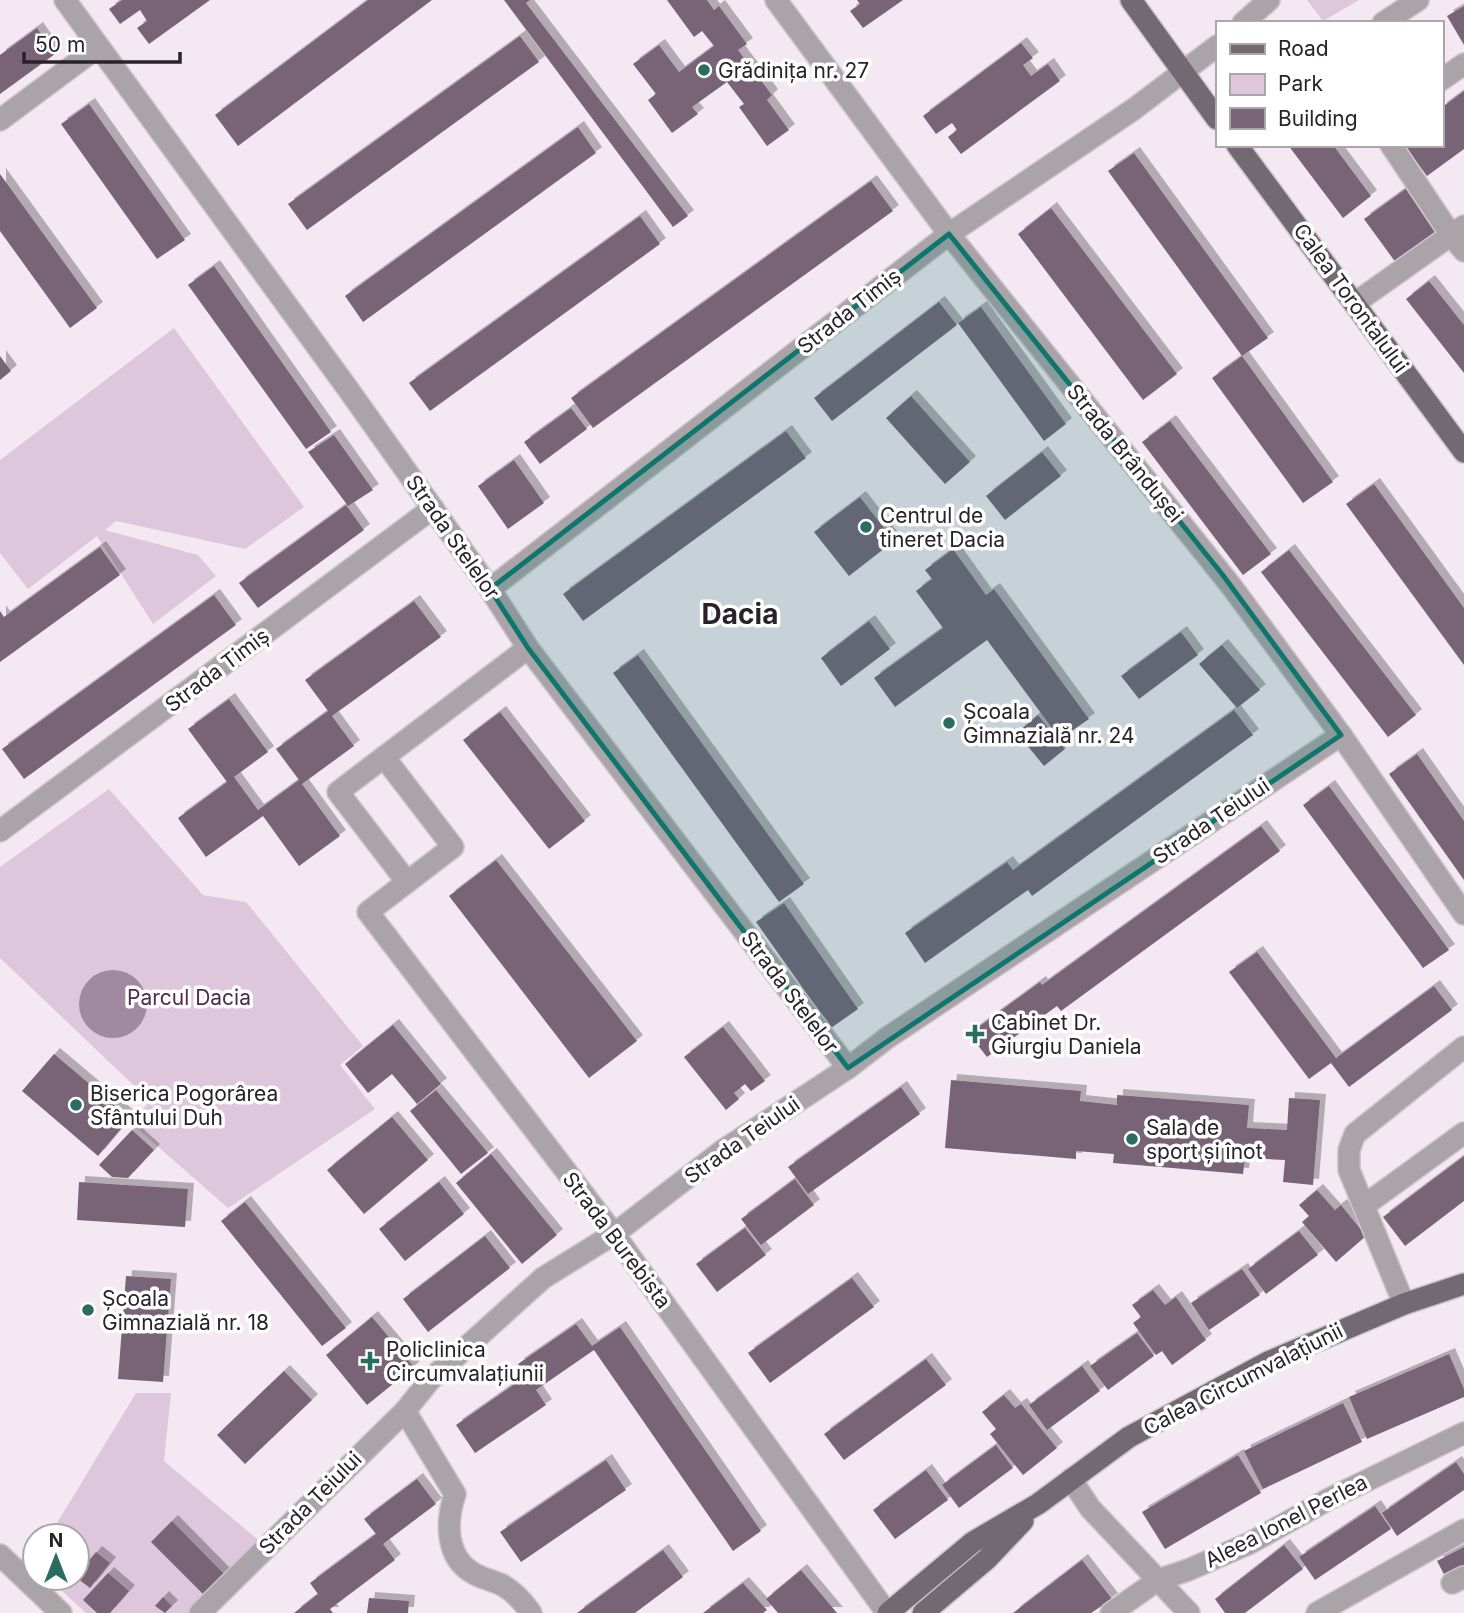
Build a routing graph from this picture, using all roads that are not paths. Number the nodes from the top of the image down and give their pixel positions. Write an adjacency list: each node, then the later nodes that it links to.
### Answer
1 (65, 0): 8 (street, Strada Stelelor)
2 (776, 0): 17 (street, Strada Brândușei)
3 (1131, 0): 11 (main road)
4 (1269, 0): 6 (street)
5 (1418, 0): 7 (street)
6 (1245, 21)
7 (1386, 21)
8 (98, 47): 14 (street); 21 (street, Strada Stelelor)
9 (1216, 47): 11 (street, Strada Timiș)
10 (1464, 64): 12 (street)
11 (1183, 72): 13 (main road); 17 (street, Strada Timiș)
12 (1443, 79)
13 (1216, 117)
14 (0, 120)
15 (1238, 147): 19 (main road, Calea Torontalului)
16 (1392, 147): 18 (street)
17 (949, 234): 22 (street, Strada Timiș); 24 (street, Strada Brândușei)
18 (1460, 238): 19 (street)
19 (1355, 303): 20 (main road, Calea Torontalului)
20 (1464, 452)
21 (433, 508): 22 (street, Strada Stelelor); 26 (street, Strada Timiș)
22 (490, 589): 23 (street, Strada Stelelor)
23 (528, 648): 25 (street); 30 (street, Strada Stelelor)
24 (1341, 735): 28 (street, Strada Brândușei); 30 (street, Strada Teiului)
25 (384, 757): 27 (street, Strada Burebista); 27 (street)
26 (0, 831)
27 (407, 882): 33 (street, Strada Burebista)
28 (1464, 914)
29 (1464, 1047): 32 (street)
30 (848, 1068): 33 (street, Strada Teiului)
31 (1464, 1133): 32 (street)
32 (1366, 1205): 35 (street)
33 (614, 1234): 36 (street, Strada Teiului); 46 (street, Strada Burebista)
34 (1464, 1284): 35 (main road, Calea Circumvalațiunii)
35 (1404, 1304): 38 (main road, Calea Circumvalațiunii)
36 (405, 1411): 44 (street, Strada Teiului); 45 (street)
37 (1464, 1433): 42 (street, Aleea Ionel Perlea)
38 (1071, 1479): 39 (main road, Calea Circumvalațiunii); 42 (street)
39 (1038, 1504): 46 (main road, Calea Circumvalațiunii); 47 (main road, Calea Circumvalațiunii)
40 (1464, 1530): 50 (street)
41 (0, 1555): 43 (street)
42 (1158, 1580): 48 (street, Aleea Ionel Perlea); 49 (street)
43 (61, 1613)
44 (200, 1613)
45 (530, 1613)
46 (888, 1613)
47 (923, 1613)
48 (1111, 1613)
49 (1189, 1613)
50 (1317, 1613)

